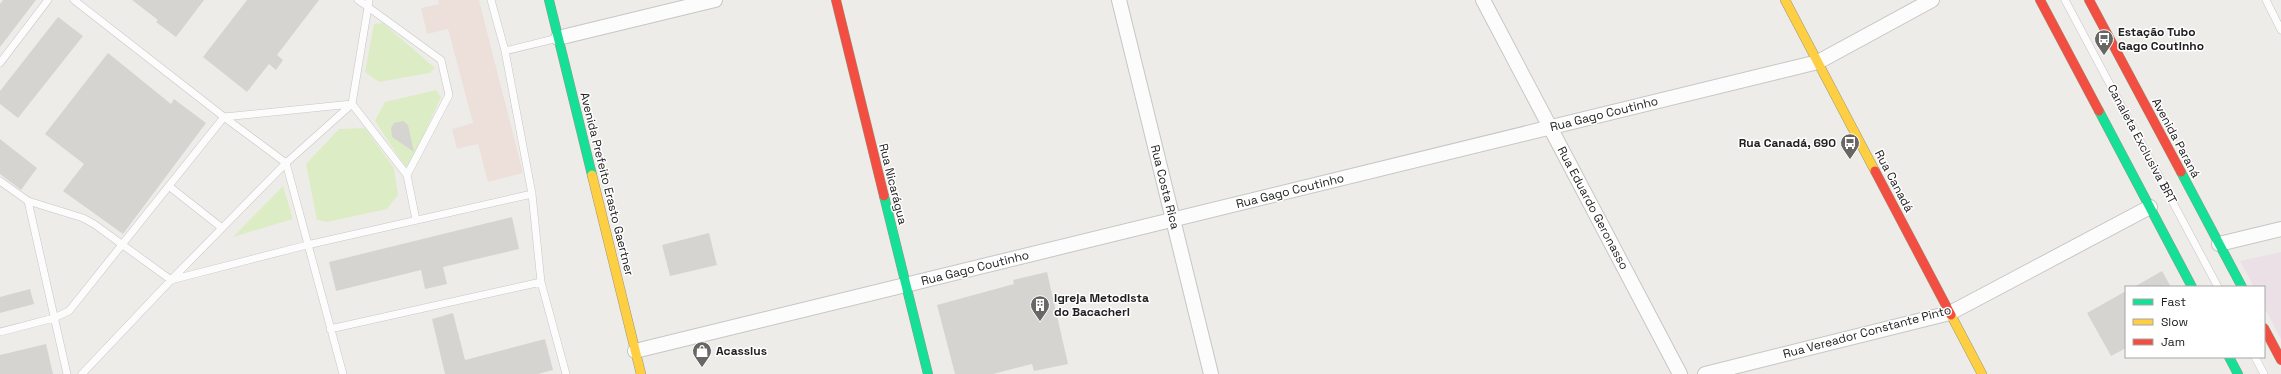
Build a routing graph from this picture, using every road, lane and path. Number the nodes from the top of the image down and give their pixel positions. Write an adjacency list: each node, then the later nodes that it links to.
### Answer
1 (48, 0): 21 (lane)
2 (74, 0): 23 (lane)
3 (358, 0): 16 (lane)
4 (491, 0): 19 (lane)
5 (549, 0): 18 (main road, Avenida Prefeito Erasto Gaertner)
6 (715, 0): 18 (street)
7 (836, 0): 41 (main road, Rua Nicarágua)
8 (1119, 0): 32 (street, Rua Costa Rica)
9 (1483, 0): 24 (street, Rua Eduardo Geronasso)
10 (1785, 0): 20 (main road, Rua Canadá)
11 (1932, 0): 20 (street, Rua Gago Coutinho)
12 (2040, 0): 31 (main road)
13 (2066, 0): 43 (lane, Canaleta Exclusiva BRT)
14 (2090, 0): 37 (main road, Avenida Paraná)
15 (2266, 0): 17 (lane)
16 (369, 3): 22 (lane); 26 (lane)
17 (2281, 30)
18 (558, 38): 19 (lane); 50 (main road, Avenida Prefeito Erasto Gaertner)
19 (505, 51): 29 (lane)
20 (1818, 62): 24 (street, Rua Gago Coutinho); 45 (main road, Rua Canadá)
21 (0, 63)
22 (352, 104): 23 (lane); 25 (lane); 26 (lane)
23 (224, 117): 25 (lane); 28 (lane)
24 (1550, 128): 32 (street, Rua Gago Coutinho); 61 (street, Rua Eduardo Geronasso)
25 (286, 163): 34 (lane); 38 (lane)
26 (407, 175): 33 (lane)
27 (0, 181): 30 (lane)
28 (170, 187): 34 (lane); 36 (lane)
29 (532, 194): 33 (lane); 40 (lane)
30 (28, 201): 36 (lane); 46 (lane)
31 (2150, 207): 42 (main road); 45 (street, Rua Vereador Constante Pinto)
32 (1173, 219): 41 (street, Rua Gago Coutinho); 60 (street, Rua Costa Rica)
33 (416, 220): 38 (lane)
34 (222, 228): 39 (lane)
35 (2281, 229): 37 (street)
36 (122, 244): 39 (lane); 46 (lane)
37 (2220, 244): 44 (main road, Avenida Paraná)
38 (308, 245): 39 (lane); 47 (lane)
39 (171, 280): 55 (lane)
40 (541, 282): 47 (lane); 57 (lane)
41 (906, 285): 50 (street, Rua Gago Coutinho); 59 (main road, Rua Nicarágua)
42 (2191, 286)
43 (2217, 286)
44 (2241, 286)
45 (1950, 312): 62 (street, Rua Vereador Constante Pinto); 63 (main road, Rua Canadá)
46 (54, 318): 49 (lane); 54 (lane)
47 (330, 329): 56 (lane)
48 (2265, 330): 53 (main road)
49 (0, 332)
50 (635, 351): 58 (main road, Avenida Prefeito Erasto Gaertner)
51 (2230, 358): 64 (main road)
52 (2256, 358): 65 (lane)
53 (2281, 360)
54 (67, 374)
55 (82, 374)
56 (343, 374)
57 (566, 374)
58 (641, 374)
59 (928, 374)
60 (1212, 374)
61 (1680, 374)
62 (1705, 374)
63 (1982, 374)
64 (2238, 374)
65 (2264, 374)

